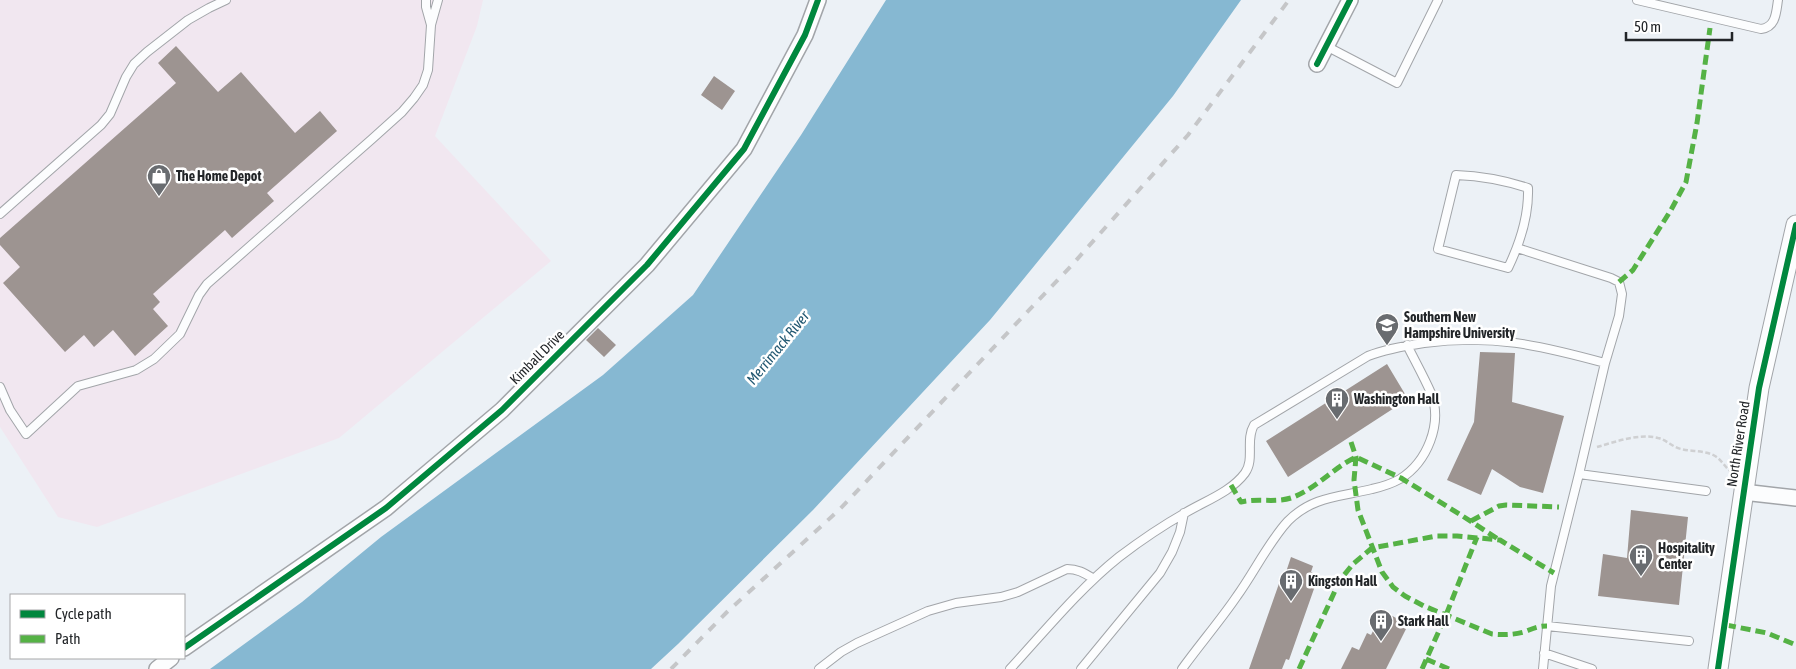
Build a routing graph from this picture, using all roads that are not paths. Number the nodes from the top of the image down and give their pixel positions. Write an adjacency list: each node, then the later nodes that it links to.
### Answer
1 (226, 0): 13 (lane)
2 (426, 0): 10 (lane)
3 (438, 0): 10 (lane)
4 (818, 0): 27 (street, Kimball Drive)
5 (1350, 0): 11 (street)
6 (1438, 0): 11 (lane)
7 (1637, 0): 9 (lane)
8 (1778, 0): 9 (lane)
9 (1652, 2)
10 (431, 25): 18 (lane)
11 (1326, 46): 12 (street)
12 (1317, 64)
13 (0, 214)
14 (1796, 225): 21 (street, North River Road)
15 (1518, 248): 15 (lane); 17 (lane)
16 (1407, 346): 17 (lane); 23 (lane); 34 (lane)
17 (1605, 363): 19 (lane)
18 (0, 387)
19 (1579, 474): 20 (lane); 25 (lane)
20 (1706, 491)
21 (1743, 492): 22 (street); 37 (street, North River Road)
22 (1796, 498)
23 (1184, 514): 24 (lane); 33 (lane)
24 (1094, 579): 31 (lane); 32 (lane)
25 (1547, 626): 26 (lane); 28 (lane)
26 (1689, 641)
27 (185, 647)
28 (1544, 653): 35 (lane); 36 (lane)
29 (170, 659): 30 (street)
30 (157, 669)
31 (819, 669)
32 (1010, 669)
33 (1081, 669)
34 (1182, 669)
35 (1543, 669)
36 (1592, 669)
37 (1718, 669)

